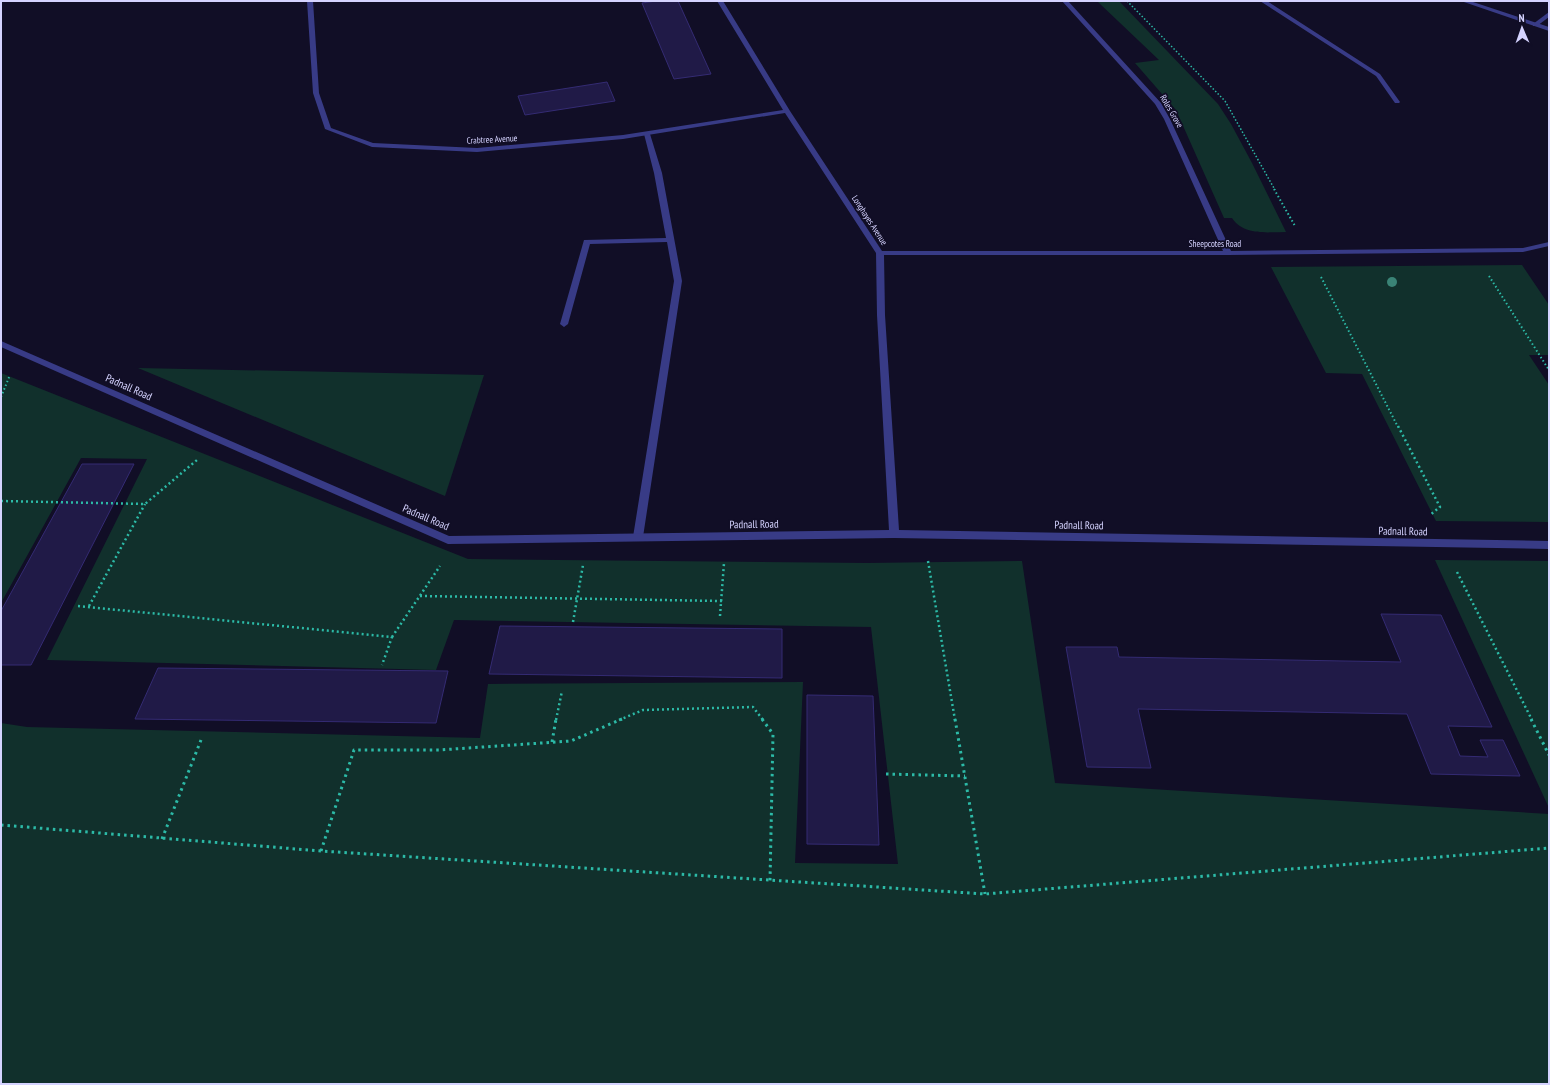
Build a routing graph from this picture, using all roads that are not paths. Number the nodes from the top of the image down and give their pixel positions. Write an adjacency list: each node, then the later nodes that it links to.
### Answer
1 (310, 1): 11 (street, Crabtree Avenue)
2 (720, 1): 10 (street, Longhayes Avenue)
3 (1064, 1): 15 (street, Roles Grove)
4 (1263, 1): 9 (street)
5 (1464, 1): 7 (street)
6 (1549, 14): 7 (street)
7 (1534, 25): 8 (street)
8 (1549, 29)
9 (1397, 102)
10 (787, 111): 11 (street, Crabtree Avenue); 14 (street, Longhayes Avenue)
11 (647, 134): 12 (street)
12 (670, 240): 16 (street); 19 (street)
13 (1549, 244): 15 (street, Sheepcotes Road)
14 (880, 252): 15 (street, Sheepcotes Road); 18 (street, Longhayes Avenue)
15 (1228, 253)
16 (564, 324)
17 (1, 344): 19 (street, Padnall Road)
18 (894, 534): 19 (street, Padnall Road); 20 (street, Padnall Road)
19 (638, 537)
20 (1549, 545)

